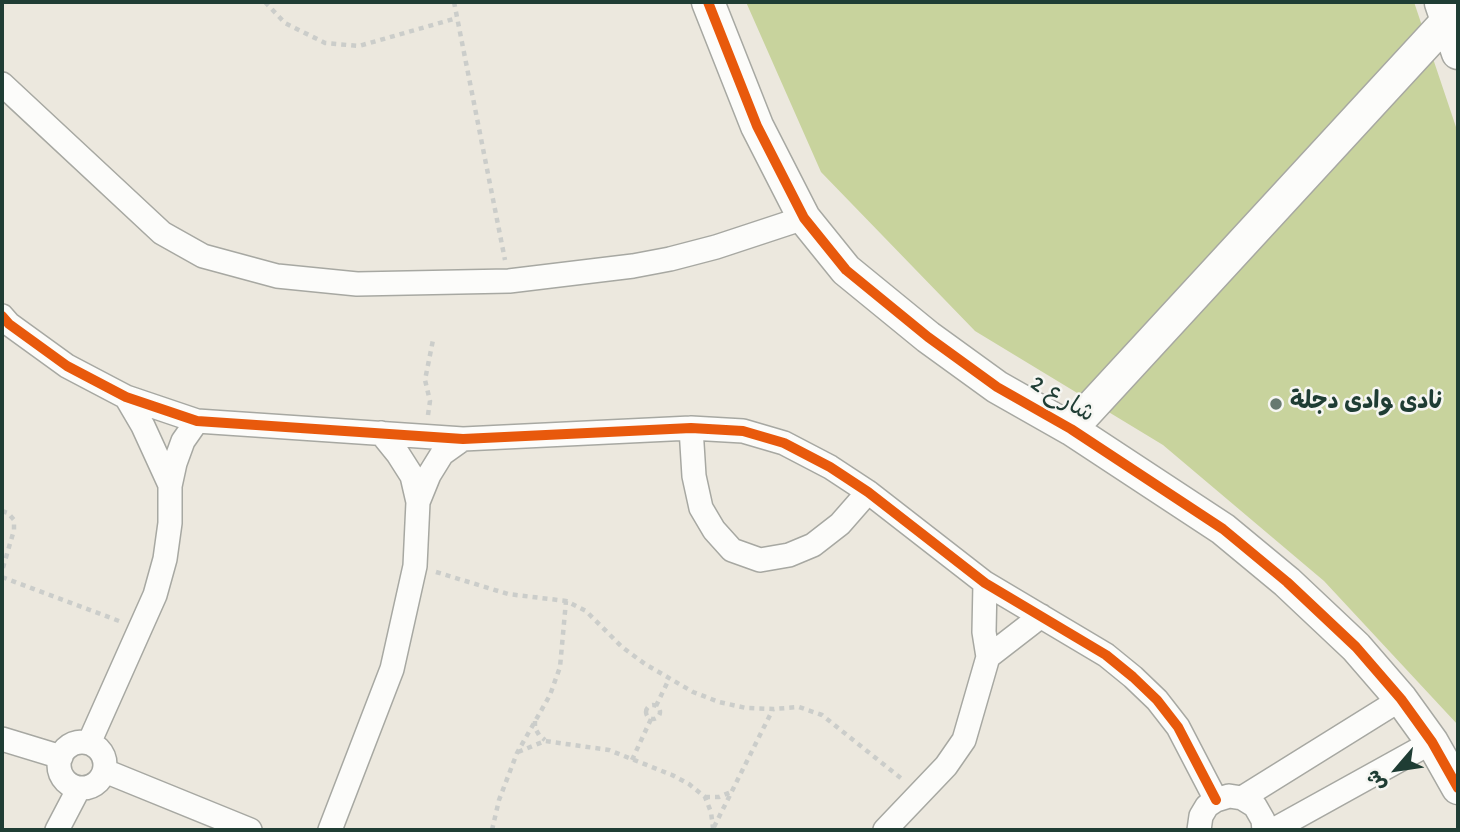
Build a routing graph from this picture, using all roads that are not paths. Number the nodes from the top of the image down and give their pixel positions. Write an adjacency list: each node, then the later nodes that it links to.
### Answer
1 (708, 2): 5 (street, شارع 2)
2 (1444, 11): 3 (street); 10 (street)
3 (1458, 53)
4 (2, 84): 5 (street)
5 (804, 218): 10 (street, شارع 2)
6 (2, 316): 7 (street)
7 (127, 397): 8 (street); 13 (street)
8 (197, 421): 11 (street); 13 (street)
9 (691, 428): 12 (street); 14 (street); 14 (street)
10 (1071, 429): 19 (street, شارع 2)
11 (381, 433): 12 (street); 15 (street)
12 (463, 439): 15 (street)
13 (170, 486): 22 (street)
14 (868, 492): 16 (street)
15 (418, 502): 31 (street)
16 (985, 583): 17 (street); 18 (street)
17 (1041, 616): 18 (street); 28 (street)
18 (988, 657): 32 (street)
19 (1401, 699): 21 (street, شارع 2); 27 (street)
20 (2, 739): 23 (street)
21 (1432, 742): 26 (street, شارع 2); 35 (street)
22 (89, 743): 23 (street); 24 (street)
23 (61, 757): 25 (street)
24 (105, 771): 25 (street); 30 (street)
25 (79, 788): 29 (street)
26 (1458, 788)
27 (1242, 798): 28 (street); 34 (street)
28 (1216, 800): 33 (street)
29 (57, 830)
30 (250, 830)
31 (330, 830)
32 (885, 830)
33 (1199, 830)
34 (1264, 830)
35 (1273, 830)

